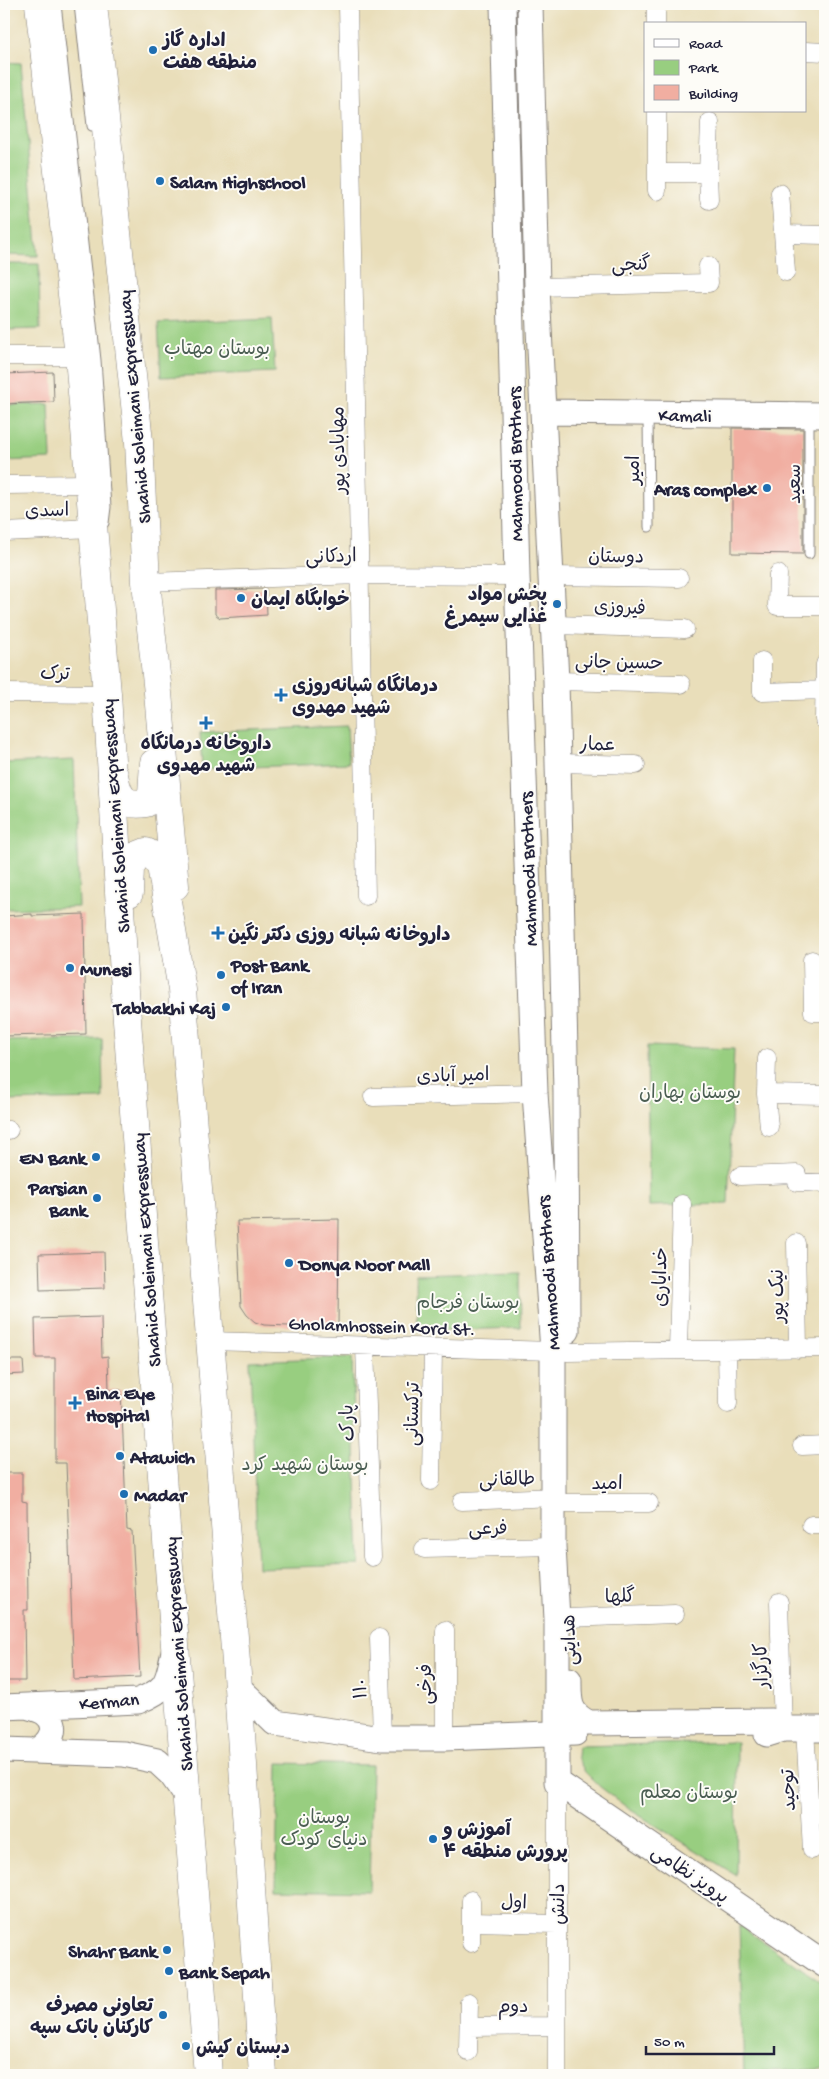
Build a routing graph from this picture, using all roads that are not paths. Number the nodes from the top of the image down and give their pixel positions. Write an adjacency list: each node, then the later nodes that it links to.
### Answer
1 (39, 4): 26 (highway, Shahid Soleimani Expressway)
2 (56, 4): 40 (lane)
3 (79, 4): 14 (lane)
4 (93, 4): 33 (highway, Shahid Soleimani Expressway)
5 (348, 4): 42 (street, مهابادی پور)
6 (503, 4): 43 (main road, Mahmoodi Brothers)
7 (530, 4): 24 (main road, Mahmoodi Brothers)
8 (656, 4): 9 (street)
9 (656, 22)
10 (806, 51): 11 (street)
11 (825, 52)
12 (656, 112): 15 (street)
13 (710, 122): 16 (street)
14 (94, 140)
15 (657, 173): 16 (street); 17 (street)
16 (708, 173): 19 (street)
17 (657, 191)
18 (780, 193): 20 (street)
19 (709, 200)
20 (783, 234): 21 (street); 23 (street)
21 (825, 234)
22 (708, 266): 24 (street, گنجی)
23 (786, 272)
24 (537, 287): 27 (main road, Mahmoodi Brothers)
25 (4, 356): 26 (street)
26 (79, 356): 34 (highway, Shahid Soleimani Expressway)
27 (541, 356): 29 (main road, Mahmoodi Brothers); 30 (main road)
28 (123, 394): 33 (lane)
29 (544, 412): 30 (main road, Kamali); 44 (main road, Mahmoodi Brothers)
30 (585, 412): 31 (main road, Kamali)
31 (648, 413): 32 (main road, Kamali); 36 (lane, امیر)
32 (817, 415): 39 (lane, سعید)
33 (139, 442): 46 (highway, Shahid Soleimani Expressway)
34 (88, 484): 35 (street); 37 (highway, Shahid Soleimani Expressway)
35 (4, 485)
36 (649, 527)
37 (93, 528): 38 (street, اسدی); 40 (highway, Shahid Soleimani Expressway)
38 (4, 532)
39 (809, 554)
40 (97, 574): 57 (highway, Shahid Soleimani Expressway)
41 (778, 574): 47 (street)
42 (361, 575): 43 (street, اردکانی); 46 (street, اردکانی); 61 (street, مهابادی پور)
43 (517, 576): 44 (main road); 67 (main road, Mahmoodi Brothers)
44 (552, 576): 45 (street, دوستان); 48 (main road, Mahmoodi Brothers)
45 (679, 578)
46 (146, 582): 56 (highway, Shahid Soleimani Expressway)
47 (825, 606)
48 (554, 626): 49 (street, فیروزی); 52 (main road, Mahmoodi Brothers)
49 (685, 629)
50 (762, 662): 54 (street)
51 (825, 664): 54 (street)
52 (556, 681): 53 (street, حسین جانی); 59 (main road, Mahmoodi Brothers)
53 (681, 684)
54 (825, 690): 58 (street)
55 (4, 693): 57 (street, ترک)
56 (158, 693): 57 (highway); 63 (highway, Shahid Soleimani Expressway)
57 (106, 694): 64 (highway, Shahid Soleimani Expressway)
58 (824, 720)
59 (558, 763): 60 (street, عمار); 83 (main road, Mahmoodi Brothers)
60 (636, 765)
61 (366, 896)
62 (812, 960): 65 (street)
63 (182, 990): 64 (highway); 76 (highway)
64 (126, 1007): 99 (highway, Shahid Soleimani Expressway)
65 (825, 1012)
66 (766, 1058): 68 (street)
67 (535, 1092): 70 (street, امیر آبادی); 83 (main road, Mahmoodi Brothers)
68 (766, 1094): 69 (street); 71 (street)
69 (825, 1095)
70 (373, 1097)
71 (769, 1127)
72 (740, 1176): 73 (street)
73 (825, 1183)
74 (682, 1204): 81 (street, خدایاری)
75 (796, 1243): 80 (street, نیک پور)
76 (209, 1340): 77 (street, Gholamhossein Kord St.); 100 (highway)
77 (365, 1346): 78 (street, Gholamhossein Kord St.); 93 (street, پارک)
78 (433, 1348): 83 (street, Gholamhossein Kord St.); 87 (street, ترکستانی)
79 (825, 1348): 80 (street, Gholamhossein Kord St.)
80 (798, 1349): 82 (street, Gholamhossein Kord St.)
81 (678, 1350): 82 (street, Gholamhossein Kord St.); 83 (street, Gholamhossein Kord St.)
82 (727, 1350): 84 (street)
83 (560, 1351): 88 (main road, هدایتی)
84 (728, 1404)
85 (825, 1445): 86 (street)
86 (802, 1446)
87 (431, 1481)
88 (559, 1500): 89 (street, طالقانی); 90 (street, امید); 91 (main road); 96 (main road, هدایتی)
89 (462, 1501)
90 (649, 1503)
91 (553, 1546): 92 (street, فرعی); 103 (main road)
92 (424, 1549)
93 (372, 1557)
94 (779, 1602): 102 (street, کارگزار)
95 (674, 1614): 96 (street, گلها)
96 (567, 1618): 102 (main road, هدایتی)
97 (445, 1630): 105 (street, فرخی)
98 (379, 1638): 104 (street, ۱۱۰)
99 (176, 1642): 101 (main road, Kerman); 109 (highway, Shahid Soleimani Expressway)
100 (238, 1687): 104 (main road); 121 (highway)
101 (15, 1706): 107 (main road)
102 (804, 1729): 103 (main road); 110 (street, توحید)
103 (557, 1733): 105 (main road); 108 (main road, دانش)
104 (382, 1738): 105 (main road)
105 (445, 1738)
106 (4, 1750): 107 (main road)
107 (36, 1751): 109 (main road)
108 (557, 1782): 113 (street, دانش); 115 (main road, پرویز نظامی)
109 (188, 1798): 120 (highway, Shahid Soleimani Expressway)
110 (812, 1850)
111 (471, 1900): 112 (street)
112 (471, 1922): 113 (street, اول); 114 (street)
113 (557, 1924): 117 (street, دانش)
114 (471, 1943)
115 (825, 1965)
116 (469, 2002): 118 (street)
117 (557, 2026): 118 (street, دوم); 122 (street, دانش)
118 (469, 2027): 119 (street)
119 (468, 2052)
120 (202, 2070)
121 (263, 2075)
122 (557, 2075)

